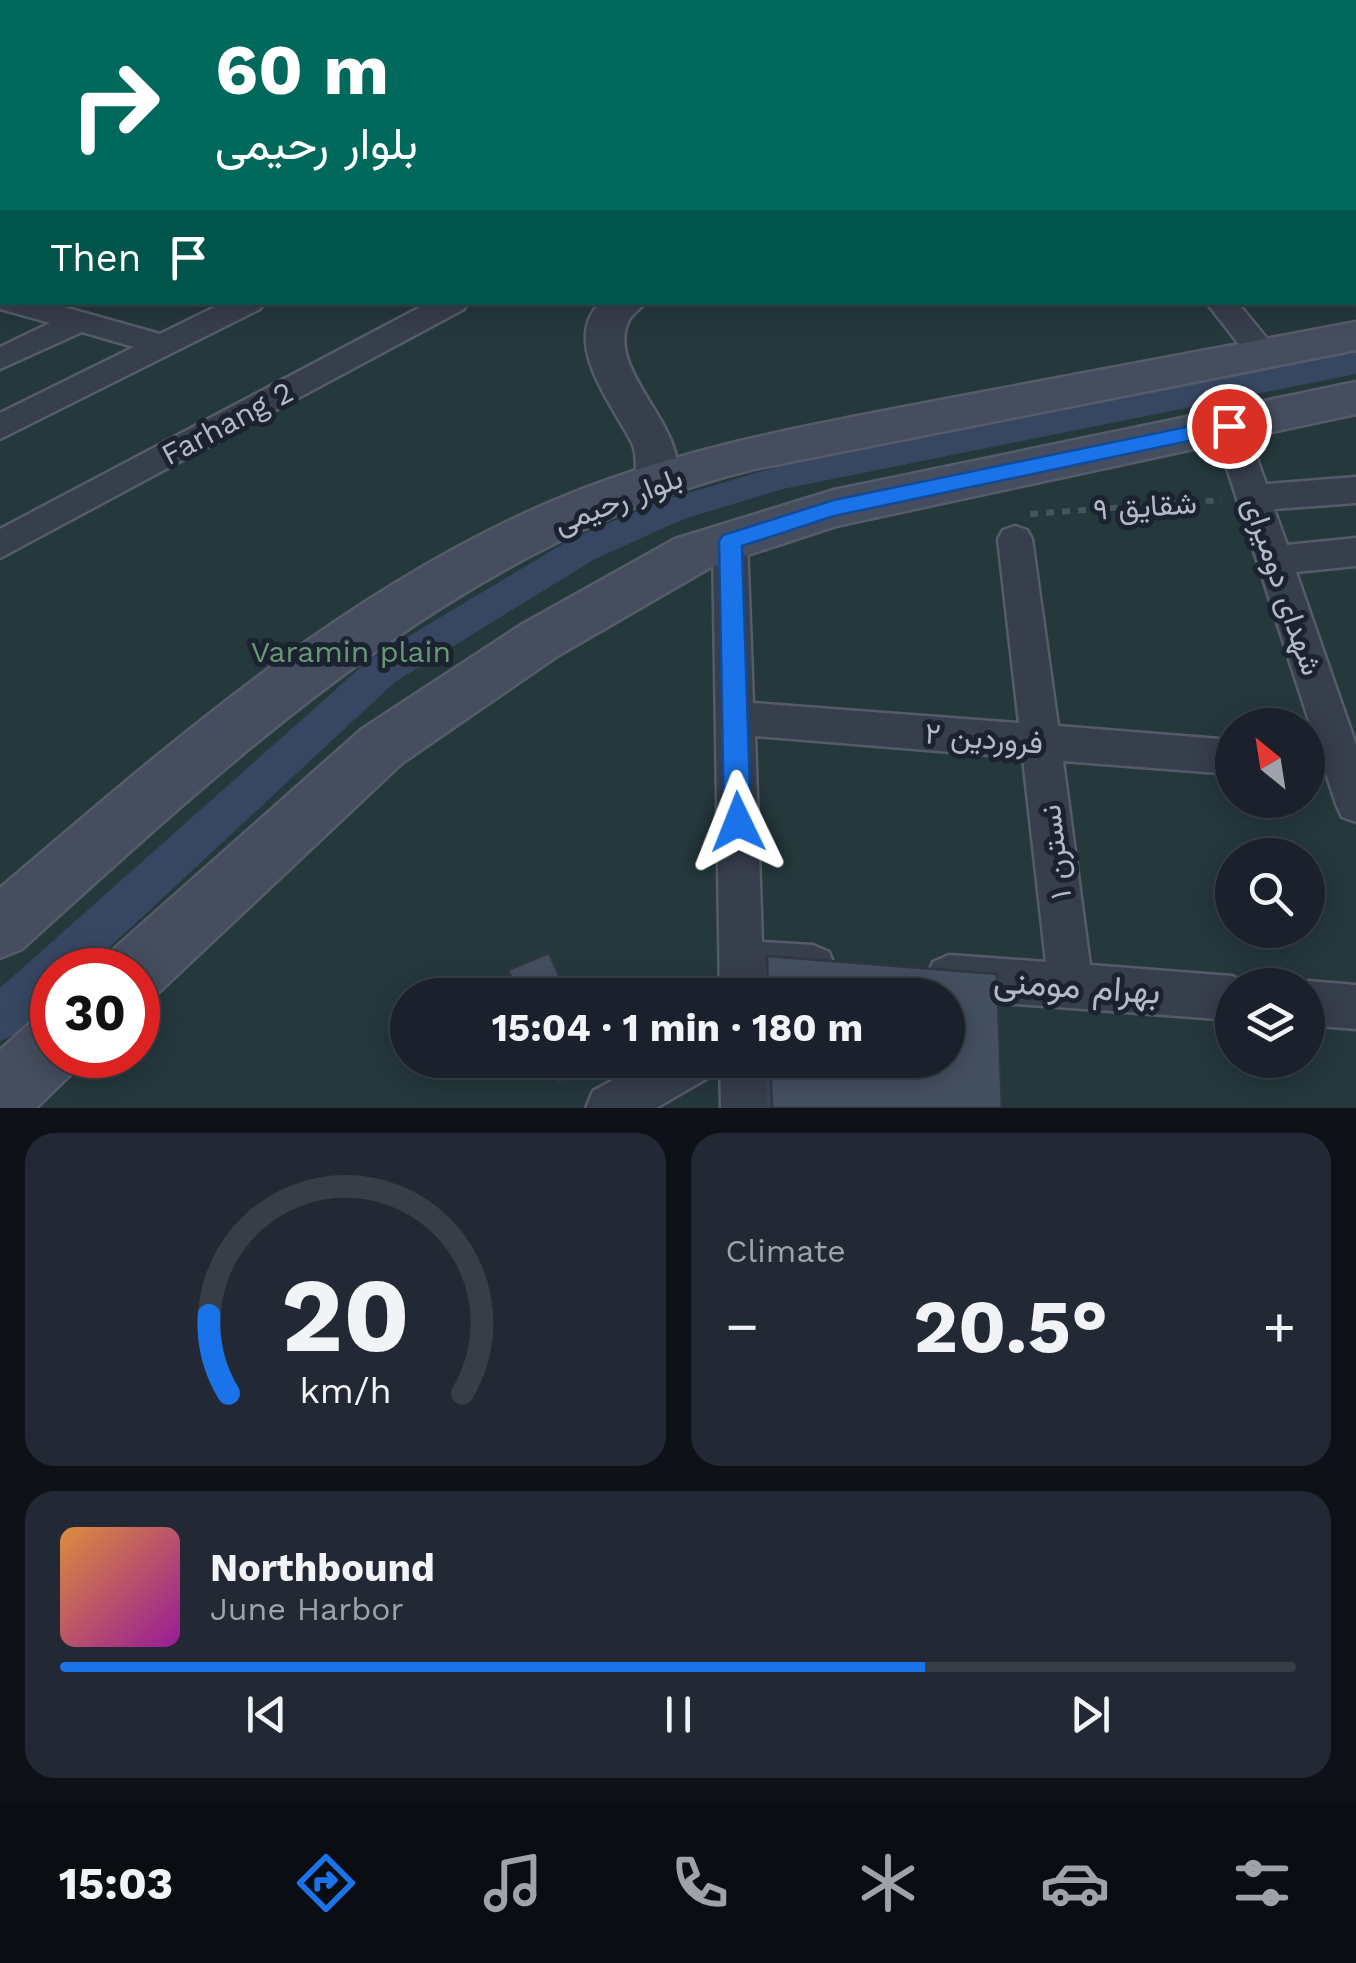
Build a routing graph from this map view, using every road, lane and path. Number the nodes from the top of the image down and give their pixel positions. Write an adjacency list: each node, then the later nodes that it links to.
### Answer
1 (26, 305): 6 (street)
2 (244, 305): 8 (street)
3 (448, 305): 19 (street, Farhang 2)
4 (625, 305): 14 (street)
5 (1223, 305): 9 (street)
6 (70, 313): 8 (street); 10 (street)
7 (1356, 336): 9 (main road, بلوار رحیمی)
8 (166, 346): 13 (street)
9 (1264, 354): 14 (main road, بلوار رحیمی)
10 (0, 359)
11 (1356, 398): 12 (main road)
12 (1229, 426): 16 (street, شهدای دومیرای); 18 (main road)
13 (0, 427)
14 (656, 479): 27 (main road, بلوار رحیمی)
15 (1356, 490): 16 (street)
16 (1253, 498): 17 (path, شقایق ۹); 21 (street, شهدای دومیرای)
17 (1015, 539): 23 (street, نسترن ۱)
18 (730, 541): 22 (street); 28 (main road)
19 (0, 545)
20 (1356, 552): 21 (street)
21 (1274, 560): 25 (street, شهدای دومیرای)
22 (735, 718): 23 (street, فروردین ۲); 31 (street)
23 (1042, 742): 24 (street, فروردین ۲); 32 (street, نسترن ۱)
24 (1215, 756)
25 (1336, 766): 26 (street, شهدای دومیرای)
26 (1356, 804)
27 (0, 928)
28 (160, 949)
29 (858, 970): 31 (street)
30 (916, 974): 32 (street, بهرام مومنی)
31 (741, 978)
32 (1071, 986): 33 (street, بهرام مومنی)
33 (1215, 997)
34 (1325, 1004): 35 (street)
35 (1356, 1007)
36 (30, 1068): 39 (main road)
37 (664, 1078): 40 (street)
38 (744, 1078): 41 (street)
39 (0, 1096)
40 (610, 1108)
41 (745, 1108)

